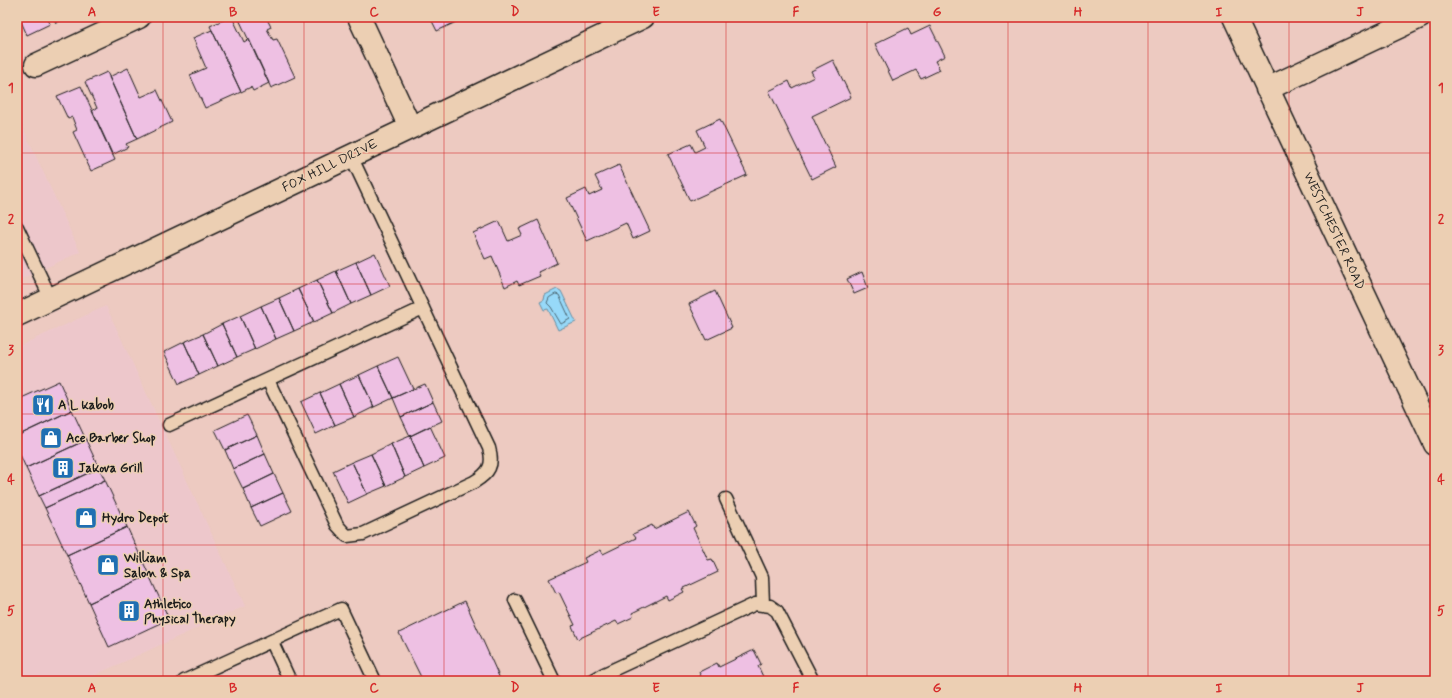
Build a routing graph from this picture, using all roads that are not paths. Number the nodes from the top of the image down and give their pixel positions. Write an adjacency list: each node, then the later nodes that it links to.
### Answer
1 (139, 17): 6 (street)
2 (359, 17): 8 (street)
3 (643, 17): 8 (street, FOX HILL DRIVE)
4 (1234, 17): 7 (street, WESTCHESTER ROAD)
5 (1420, 17): 7 (street)
6 (36, 65)
7 (1267, 89): 16 (street, WESTCHESTER ROAD)
8 (410, 128): 9 (street, FOX HILL DRIVE)
9 (351, 156): 11 (street, FOX HILL DRIVE); 12 (lane)
10 (17, 227): 11 (lane)
11 (51, 299): 13 (street, FOX HILL DRIVE)
12 (423, 308): 14 (lane); 14 (lane)
13 (17, 315)
14 (268, 380): 15 (lane)
15 (169, 425)
16 (1435, 444)
17 (726, 498): 19 (lane)
18 (515, 600): 24 (lane)
19 (763, 604): 25 (lane); 26 (lane)
20 (272, 642): 21 (lane); 22 (lane); 23 (lane)
21 (184, 681)
22 (290, 681)
23 (375, 681)
24 (554, 681)
25 (592, 681)
26 (813, 681)

